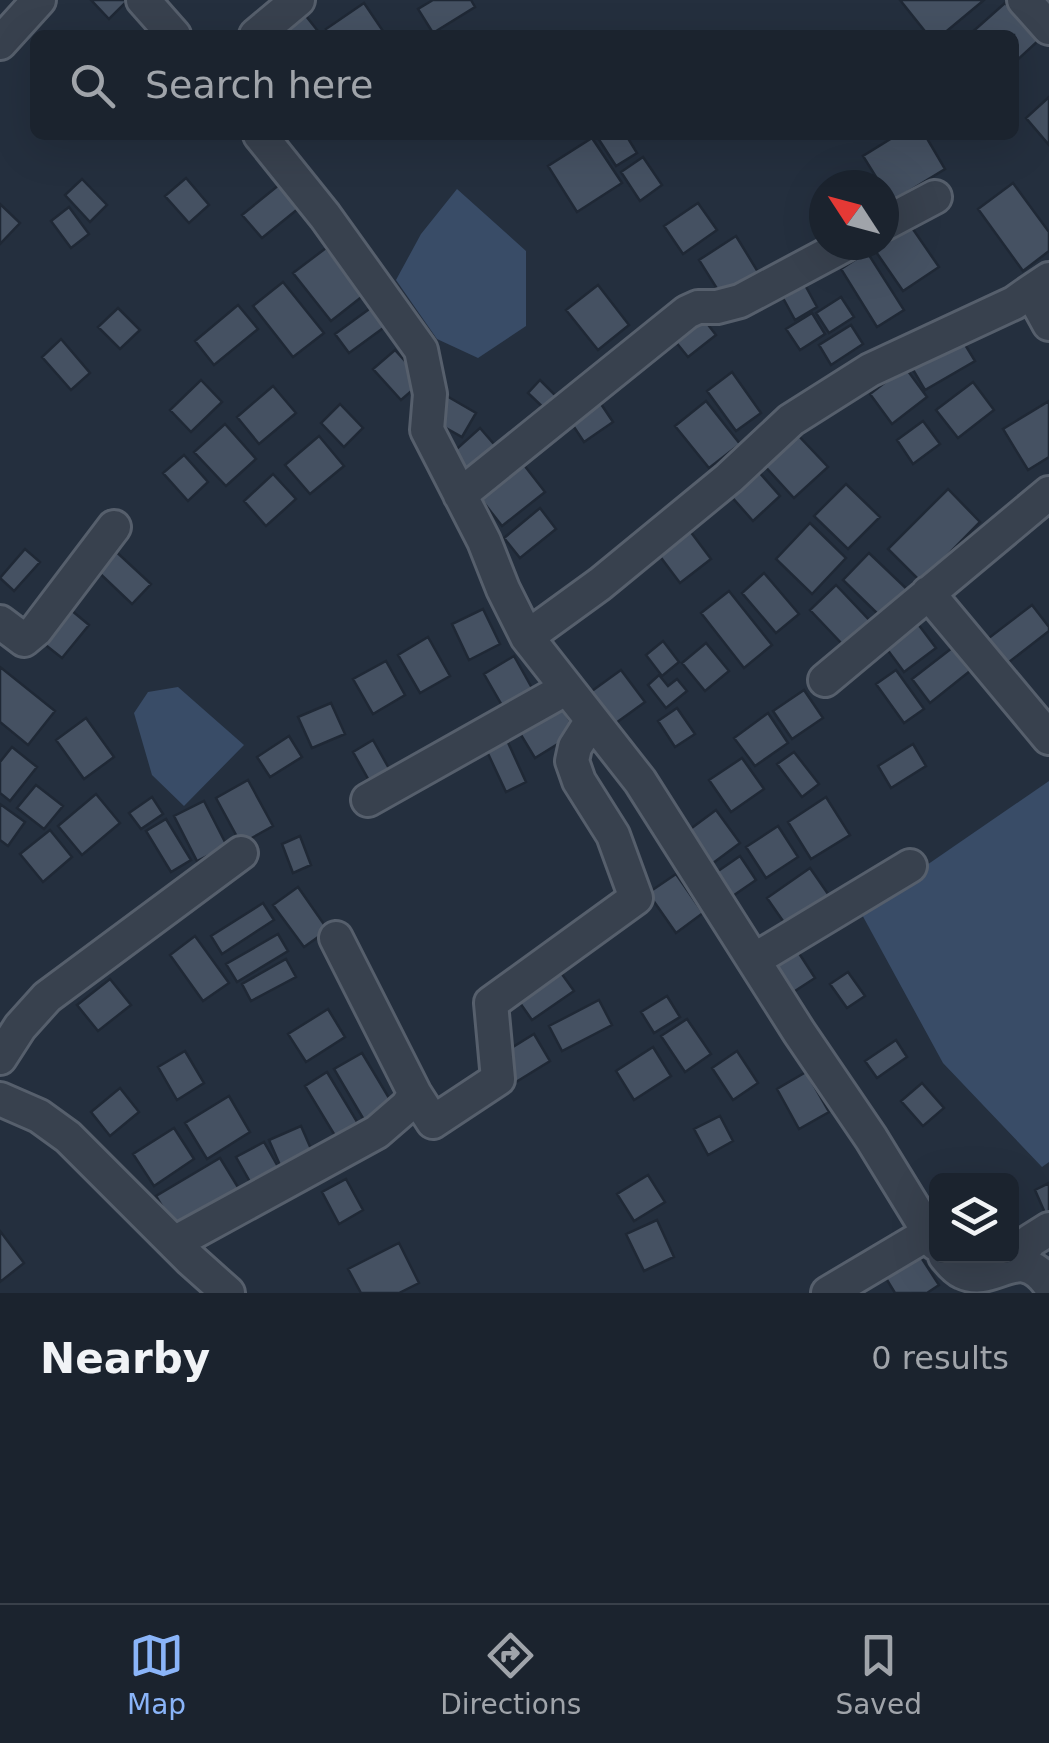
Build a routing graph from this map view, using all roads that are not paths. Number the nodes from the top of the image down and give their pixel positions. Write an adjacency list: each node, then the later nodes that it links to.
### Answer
1 (39, 0): 8 (street)
2 (143, 0): 6 (street)
3 (298, 0): 7 (street)
4 (1024, 0): 5 (street)
5 (1049, 28)
6 (170, 30)
7 (262, 30)
8 (0, 43)
9 (264, 140): 16 (street)
10 (934, 197): 11 (street)
11 (899, 216)
12 (817, 260): 16 (street)
13 (1040, 285): 14 (street); 20 (street)
14 (1049, 324)
15 (1049, 493): 18 (street)
16 (460, 495): 20 (street)
17 (114, 528): 19 (street)
18 (928, 593): 21 (street); 24 (street)
19 (0, 622)
20 (527, 637): 22 (street)
21 (825, 680)
22 (567, 688): 23 (street); 25 (street)
23 (592, 720): 29 (street); 31 (street)
24 (1049, 738)
25 (368, 800)
26 (241, 852): 30 (street)
27 (910, 866): 29 (street)
28 (336, 938): 31 (street)
29 (754, 960): 34 (street)
30 (0, 1058)
31 (415, 1094): 35 (street)
32 (6, 1109): 35 (street)
33 (1049, 1228): 38 (street)
34 (929, 1231)
35 (174, 1243): 40 (street)
36 (929, 1248): 41 (street)
37 (953, 1263): 38 (street)
38 (1015, 1264): 39 (street)
39 (1049, 1284)
40 (228, 1293)
41 (828, 1293)

